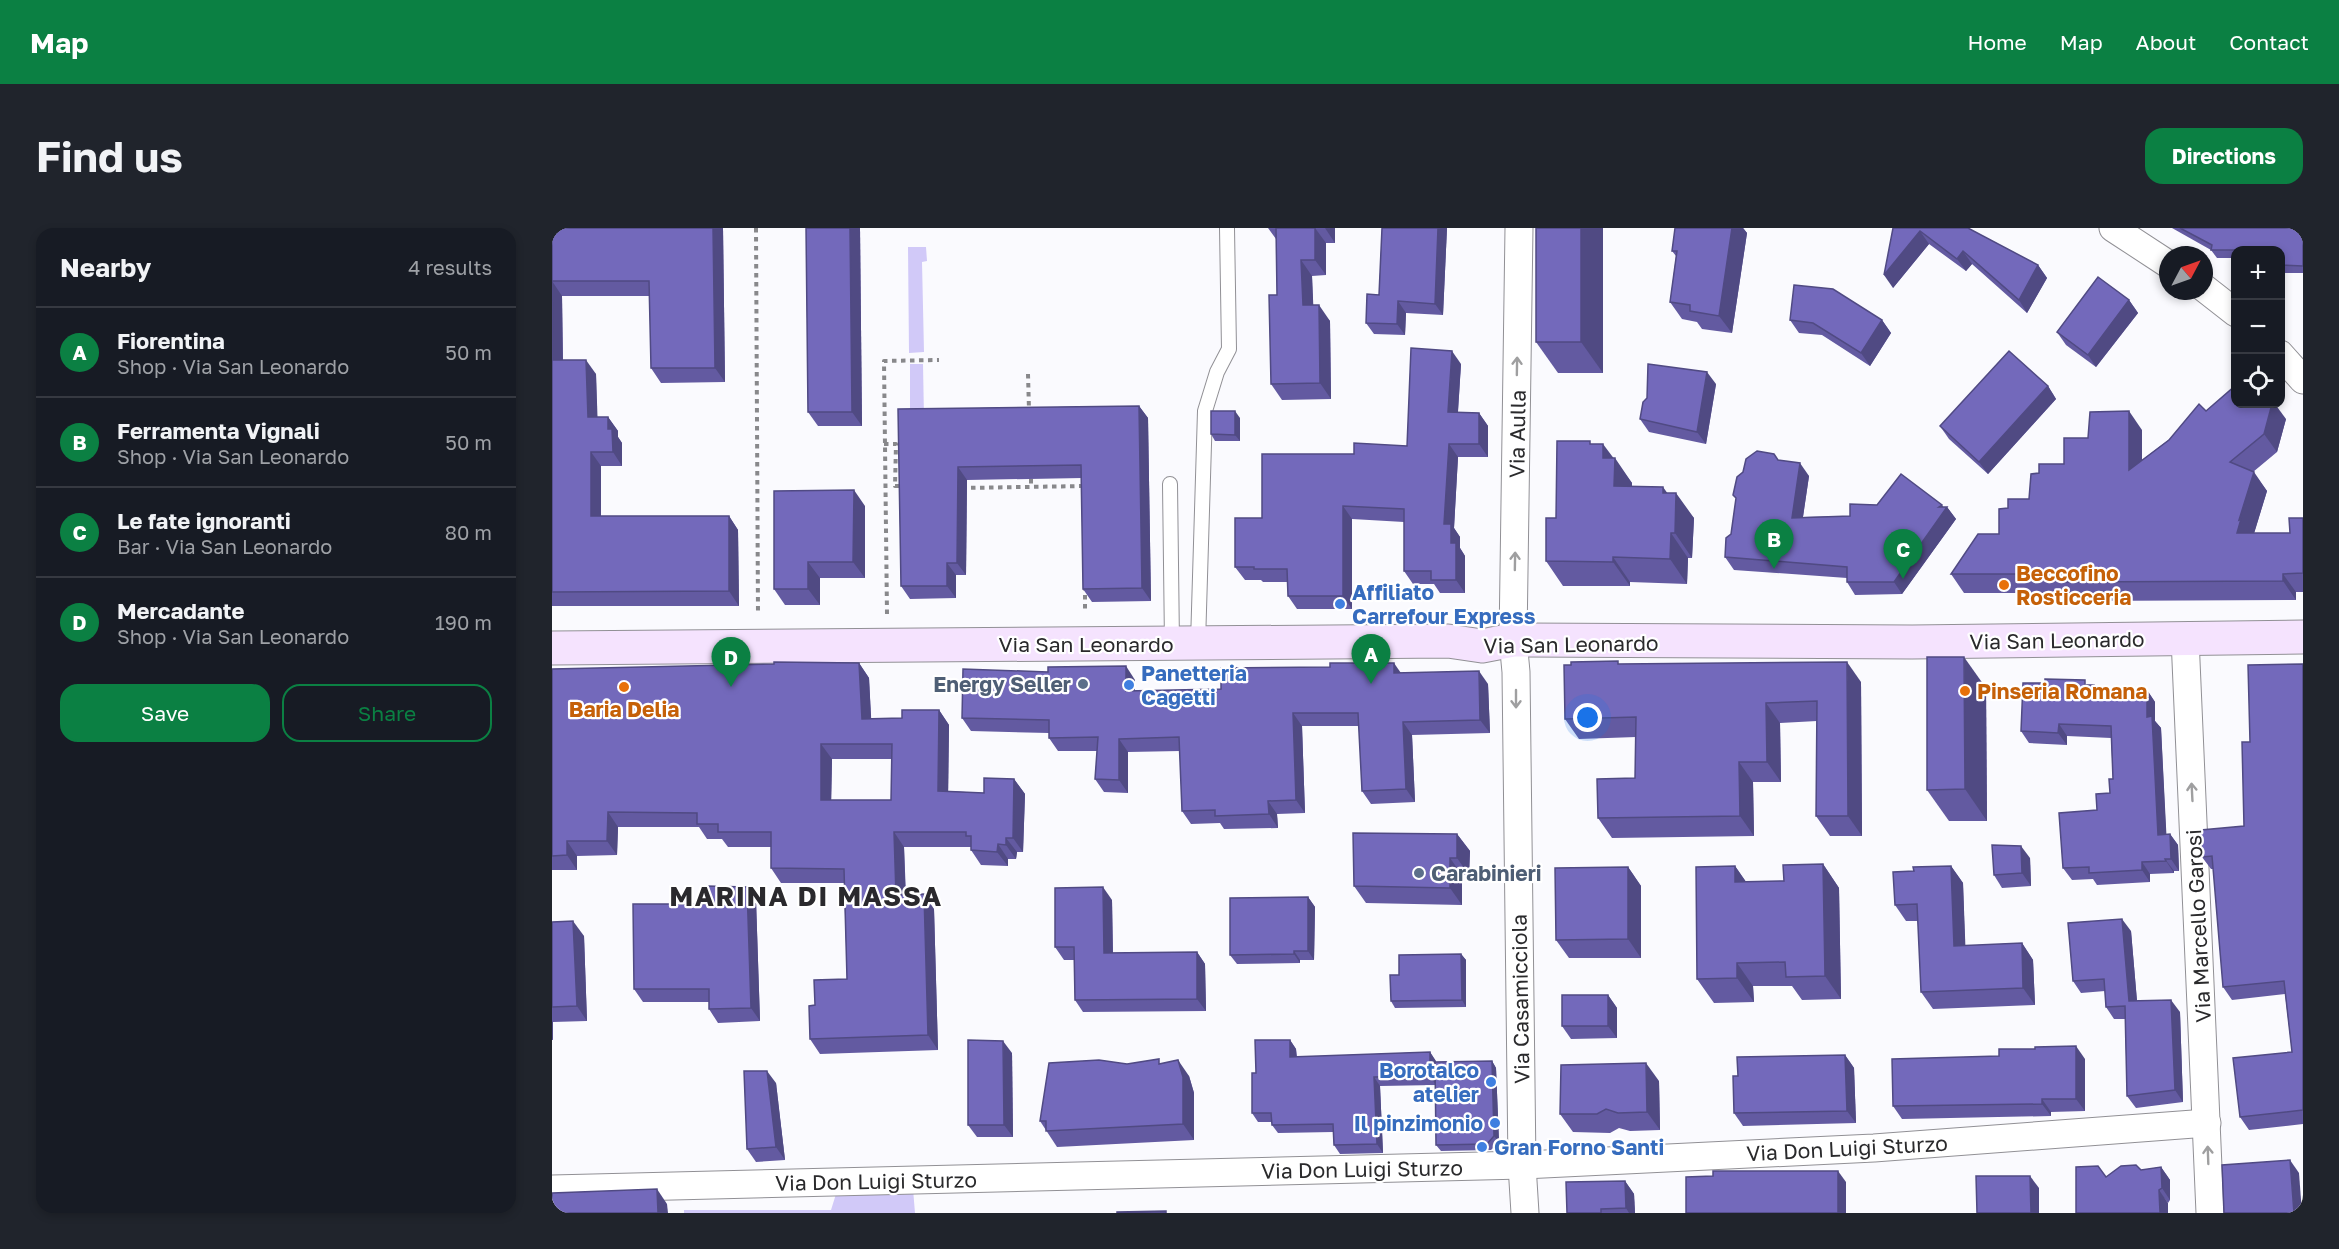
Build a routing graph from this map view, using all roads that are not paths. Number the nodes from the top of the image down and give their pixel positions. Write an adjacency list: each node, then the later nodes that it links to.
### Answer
1 (1227, 228): 13 (lane)
2 (1519, 228): 12 (street, Via Aulla, one-way to 2)
3 (2113, 228): 4 (street)
4 (2159, 258)
5 (2213, 295): 6 (street)
6 (2231, 310)
7 (2285, 360): 8 (street)
8 (2303, 380)
9 (1170, 484): 13 (lane)
10 (2303, 637): 11 (main road, Via San Leonardo)
11 (2186, 638): 12 (main road, Via San Leonardo); 15 (street, Via Marcello Garosi, one-way to 11)
12 (1513, 640): 13 (main road, Via San Leonardo); 16 (street, Via Casamicciola, one-way to 16)
13 (1185, 643): 14 (main road, Via San Leonardo)
14 (552, 648)
15 (2207, 1123): 16 (street, Via Don Luigi Sturzo); 19 (street, Via Marcello Garosi, one-way to 15)
16 (1522, 1165): 17 (street, Via Don Luigi Sturzo); 18 (street, Via Casamicciola)
17 (552, 1189)
18 (1525, 1213)
19 (2210, 1213)

